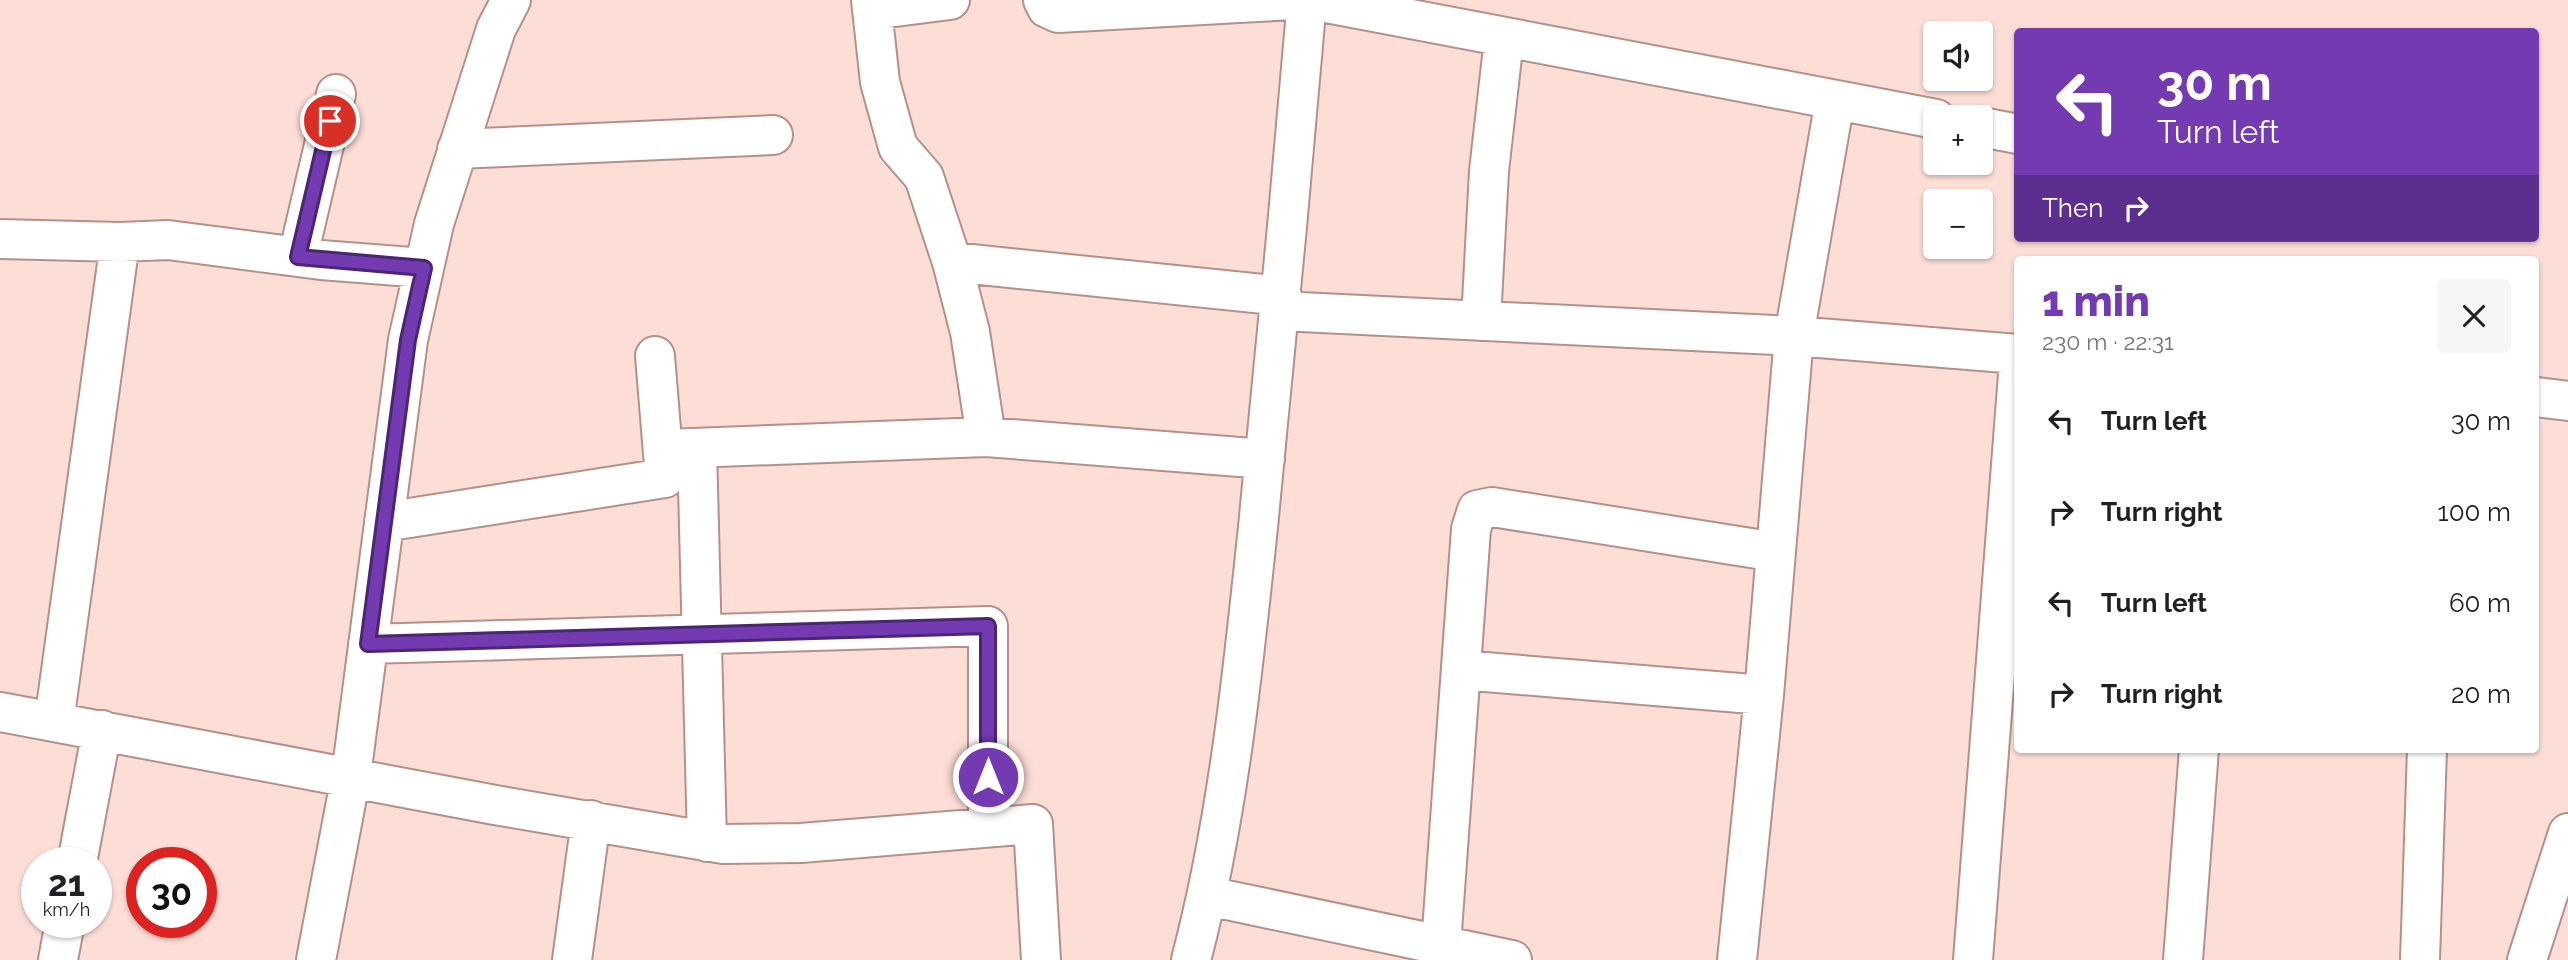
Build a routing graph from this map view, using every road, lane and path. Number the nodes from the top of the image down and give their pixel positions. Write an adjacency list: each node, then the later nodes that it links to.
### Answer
1 (511, 0): 14 (street)
2 (950, 0): 6 (street)
3 (1043, 0): 4 (street)
4 (1293, 0)
5 (1309, 0): 7 (street); 20 (street)
6 (872, 5): 18 (street)
7 (1504, 39): 9 (street); 21 (street)
8 (336, 94): 17 (street)
9 (1835, 100): 10 (street); 22 (street)
10 (1923, 117)
11 (1993, 129): 12 (street)
12 (2014, 133)
13 (773, 135): 14 (street)
14 (457, 149): 19 (street)
15 (0, 239): 16 (street)
16 (120, 242): 17 (street); 38 (street)
17 (298, 257): 19 (street)
18 (952, 262): 20 (street); 28 (street)
19 (424, 268): 31 (street)
20 (1281, 304): 21 (street); 30 (street)
21 (1481, 321): 22 (street)
22 (1794, 336): 23 (street); 32 (street)
23 (2014, 354)
24 (655, 356): 29 (street)
25 (2539, 397): 26 (street)
26 (2568, 401)
27 (2014, 426): 58 (street)
28 (986, 438): 29 (street); 30 (street)
29 (681, 448): 31 (street); 33 (street)
30 (1265, 459): 48 (street)
31 (384, 522): 34 (street)
32 (1776, 552): 35 (street); 36 (street)
33 (701, 635): 34 (street); 44 (street); 46 (street)
34 (368, 644): 42 (street)
35 (1461, 670): 36 (street); 50 (street)
36 (1765, 695): 57 (street)
37 (0, 712): 38 (street)
38 (54, 722): 39 (street)
39 (102, 730): 42 (street); 47 (street)
40 (2199, 753): 59 (street)
41 (2427, 753): 60 (street)
42 (351, 776): 43 (street); 52 (street)
43 (591, 820): 46 (street); 53 (street)
44 (988, 828): 46 (street); 54 (street)
45 (2568, 833): 61 (street)
46 (707, 842)
47 (80, 847)
48 (1208, 896): 50 (street); 55 (street)
49 (62, 938): 51 (street)
50 (1441, 945): 56 (street)
51 (58, 960)
52 (316, 960)
53 (572, 960)
54 (1041, 960)
55 (1191, 960)
56 (1512, 960)
57 (1737, 960)
58 (1973, 960)
59 (2183, 960)
60 (2420, 960)
61 (2527, 960)

